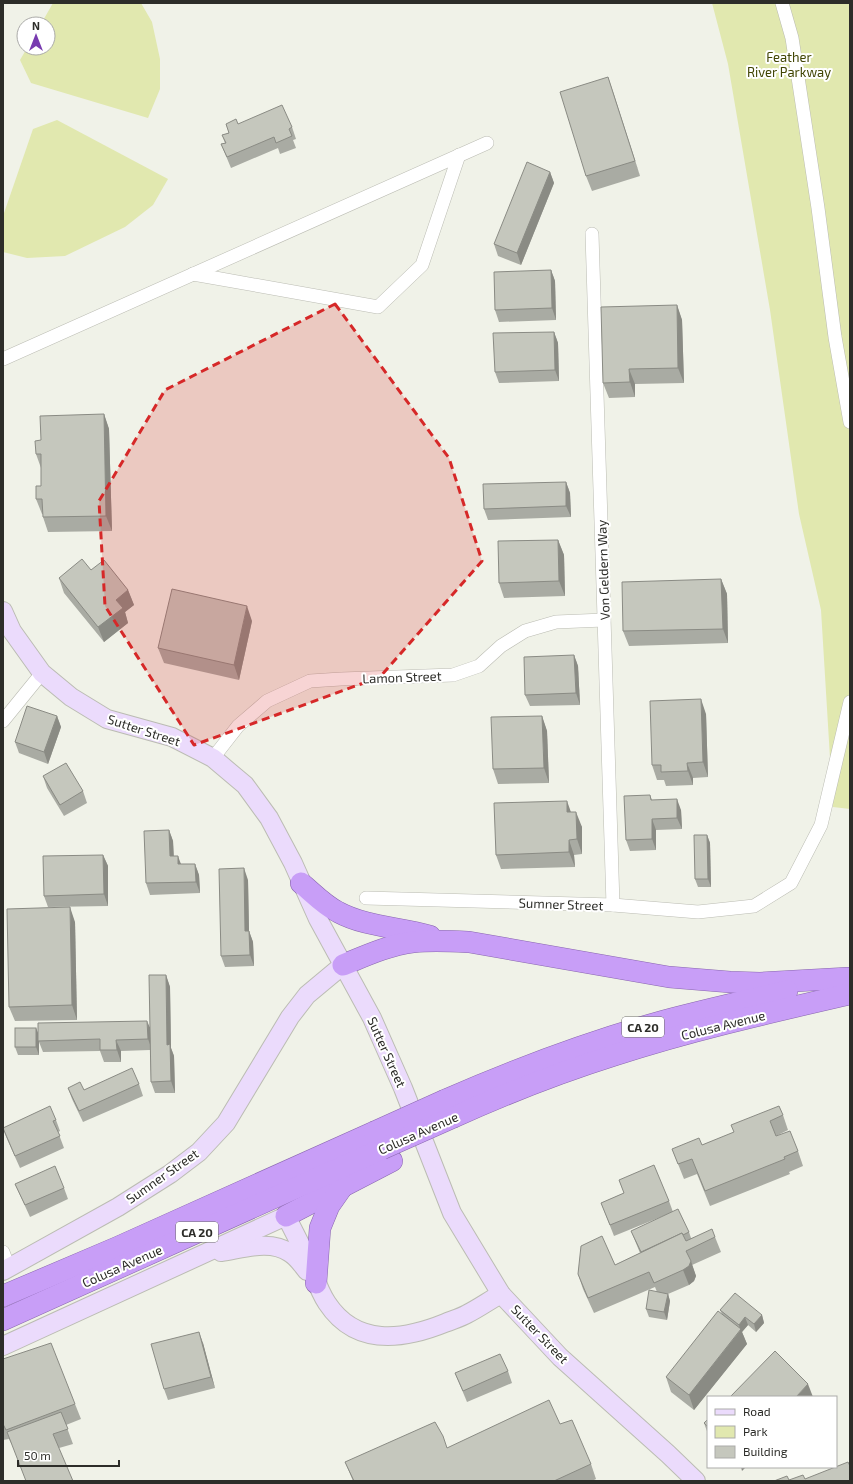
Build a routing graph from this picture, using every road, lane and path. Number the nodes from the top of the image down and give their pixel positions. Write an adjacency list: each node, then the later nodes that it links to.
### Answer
1 (782, 3): 7 (street)
2 (487, 143): 3 (street)
3 (459, 155): 5 (street); 5 (street)
4 (592, 234): 9 (street, Von Geldern Way)
5 (194, 274): 6 (street)
6 (3, 359)
7 (850, 422)
8 (3, 611): 10 (main road, Sutter Street)
9 (604, 620): 13 (street, Lamon Street); 16 (street, Von Geldern Way)
10 (42, 673): 12 (street); 13 (main road, Sutter Street)
11 (850, 702): 16 (street, Sumner Street)
12 (3, 720)
13 (213, 758): 14 (main road, Sutter Street)
14 (301, 883): 17 (highway); 18 (main road, Sutter Street)
15 (366, 898): 16 (street, Sumner Street)
16 (613, 905)
17 (444, 940): 18 (highway); 19 (highway)
18 (343, 965): 25 (main road, Sumner Street); 27 (main road, Sutter Street)
19 (849, 983): 20 (highway, Colusa Avenue / CA 20); 20 (highway, Colusa Avenue / CA 20)
20 (454, 1114): 21 (highway, Colusa Avenue / CA 20, bridge)
21 (383, 1147): 22 (highway); 28 (highway, Colusa Avenue / CA 20); 29 (highway, Colusa Avenue / CA 20)
22 (343, 1186): 23 (highway); 26 (highway)
23 (286, 1216): 24 (main road, Colusa Avenue); 26 (main road)
24 (202, 1255): 26 (main road); 30 (main road, Colusa Avenue)
25 (5, 1264)
26 (316, 1283): 27 (main road)
27 (501, 1294): 31 (main road, Sutter Street)
28 (3, 1296)
29 (3, 1320)
30 (3, 1346)
31 (696, 1481)

